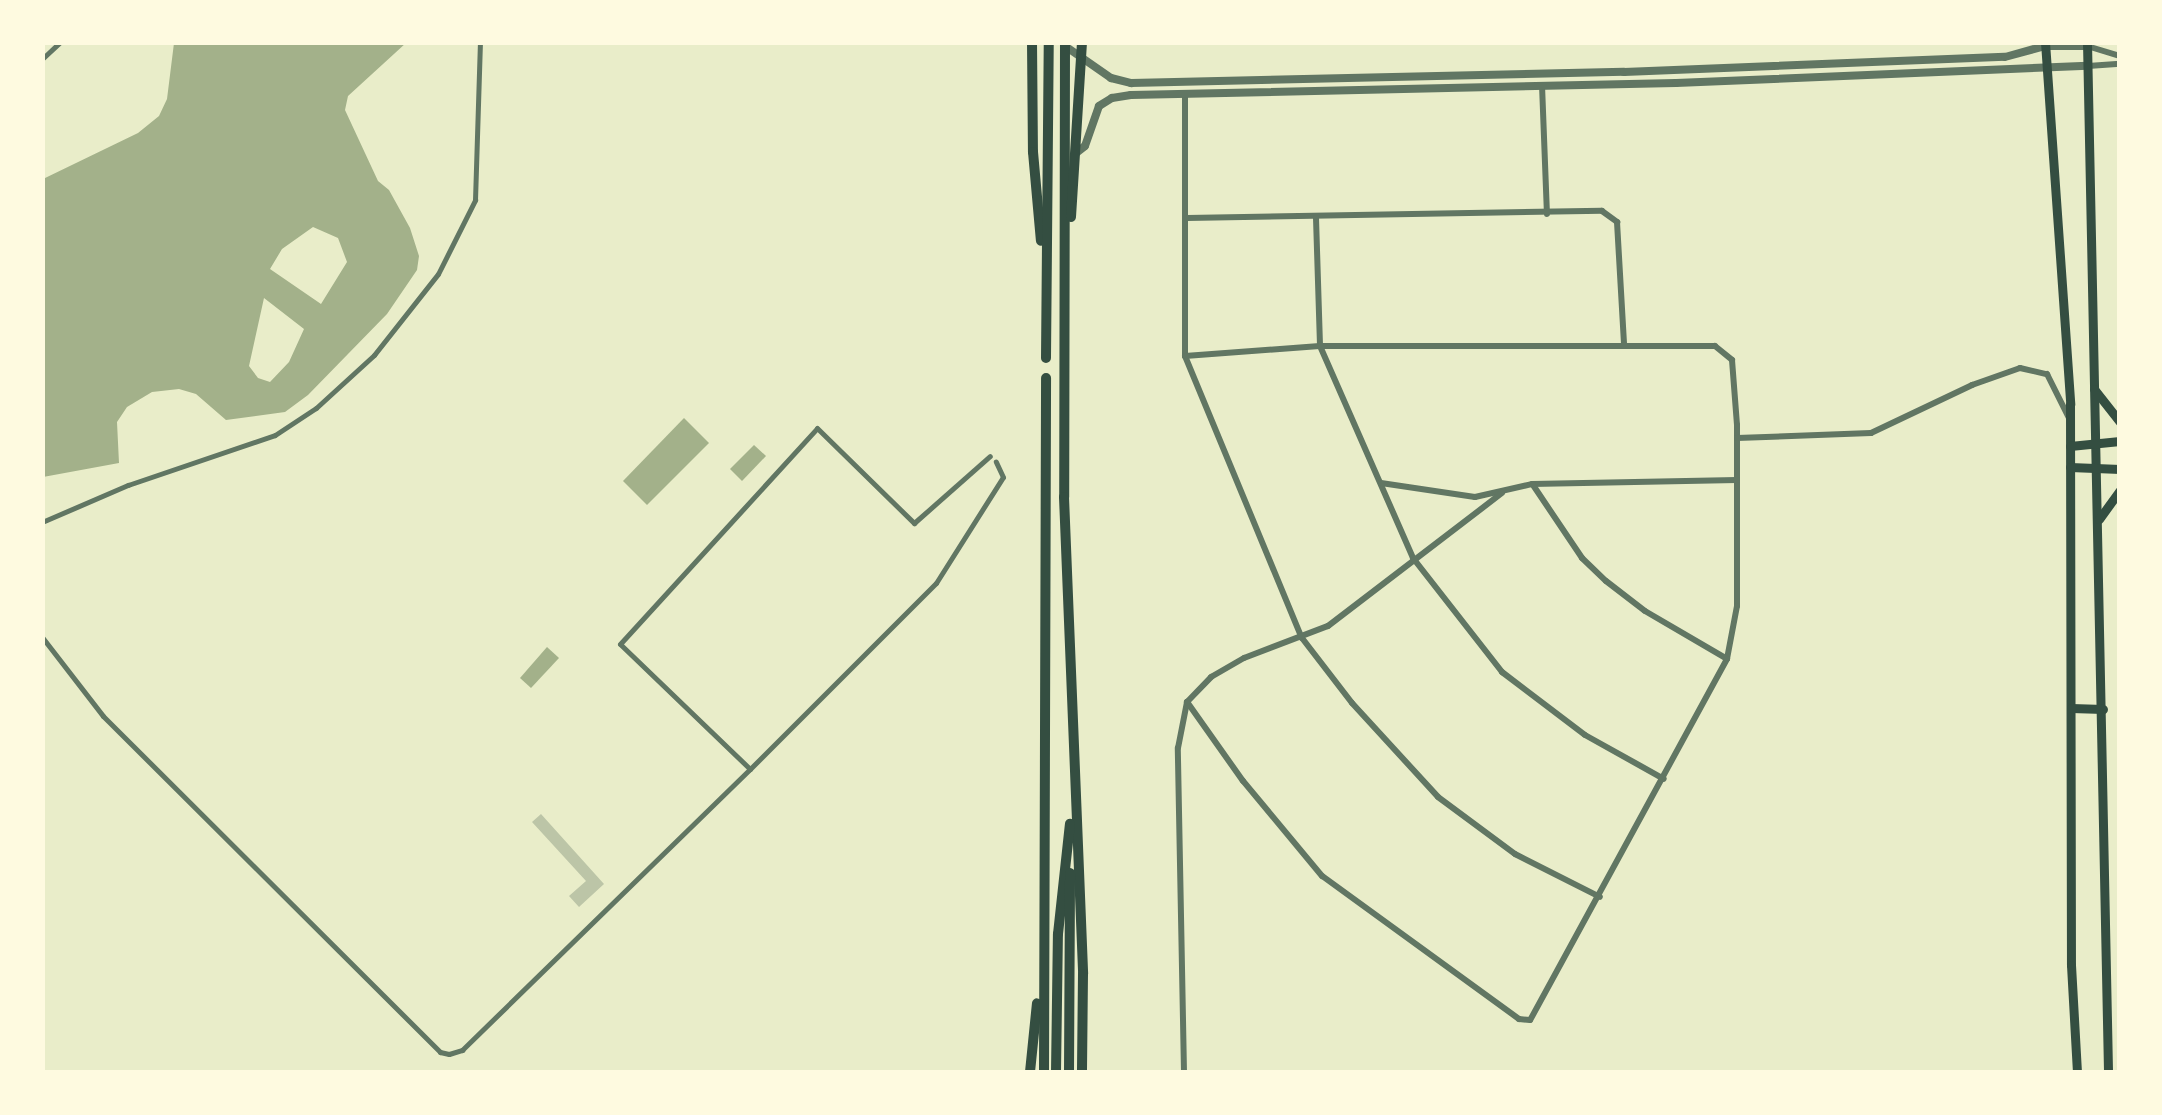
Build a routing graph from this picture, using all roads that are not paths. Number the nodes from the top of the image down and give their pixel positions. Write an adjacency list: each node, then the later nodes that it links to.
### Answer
1 (60, 42): 10 (street)
2 (480, 42): 50 (street)
3 (1032, 42): 17 (main road)
4 (1049, 42): 20 (main road)
5 (1082, 42): 11 (main road)
6 (1065, 44): 11 (street); 19 (main road)
7 (2046, 44): 8 (street); 11 (street); 14 (main road)
8 (2087, 44): 9 (street); 13 (main road)
9 (2120, 56)
10 (42, 59)
11 (1082, 59): 18 (main road)
12 (2120, 64): 13 (street)
13 (2088, 66): 14 (street); 31 (main road)
14 (2047, 70): 15 (street); 32 (main road)
15 (1542, 85): 16 (street); 21 (street)
16 (1185, 94): 18 (street); 22 (street)
17 (1034, 152): 20 (main road); 25 (main road)
18 (1076, 153): 19 (main road); 24 (main road)
19 (1065, 167): 20 (main road); 24 (main road)
20 (1048, 168): 25 (main road)
21 (1547, 214): 23 (street); 27 (street)
22 (1187, 218): 23 (street); 28 (street)
23 (1316, 218): 26 (street)
24 (1064, 297): 48 (main road)
25 (1046, 301): 29 (main road)
26 (1320, 346): 27 (street); 28 (street); 44 (street)
27 (1624, 346): 34 (street)
28 (1185, 356): 54 (street)
29 (1046, 358)
30 (1046, 378): 49 (main road)
31 (2092, 383): 33 (main road); 36 (main road)
32 (2070, 420): 34 (street); 37 (main road)
33 (2120, 422)
34 (1737, 438): 43 (street)
35 (2120, 440): 36 (main road)
36 (2094, 441): 37 (main road); 41 (main road)
37 (2070, 446): 40 (main road)
38 (990, 456): 59 (street)
39 (996, 462): 59 (street)
40 (2070, 466): 41 (main road); 57 (main road)
41 (2096, 468): 42 (main road); 51 (main road)
42 (2120, 470)
43 (1737, 480): 45 (street); 55 (street)
44 (1380, 483): 47 (street); 52 (street)
45 (1532, 484): 47 (street); 55 (street)
46 (2120, 490): 51 (main road)
47 (1502, 493): 52 (street)
48 (1064, 497): 49 (main road); 61 (main road)
49 (1046, 498): 63 (main road)
50 (42, 522)
51 (2098, 522): 58 (main road)
52 (1412, 558): 54 (street); 60 (street)
53 (42, 637): 59 (street)
54 (1302, 638): 56 (street); 62 (street)
55 (1727, 658): 60 (street)
56 (1187, 702): 62 (street); 69 (street)
57 (2071, 708): 58 (main road); 70 (main road)
58 (2103, 709): 71 (main road)
59 (750, 769)
60 (1664, 780): 62 (street)
61 (1073, 792): 66 (main road); 67 (main road); 68 (main road)
62 (1600, 897)
63 (1041, 987): 64 (main road); 65 (main road)
64 (1030, 1072)
65 (1044, 1072)
66 (1056, 1072)
67 (1069, 1072)
68 (1082, 1072)
69 (1184, 1072)
70 (2078, 1072)
71 (2108, 1072)

